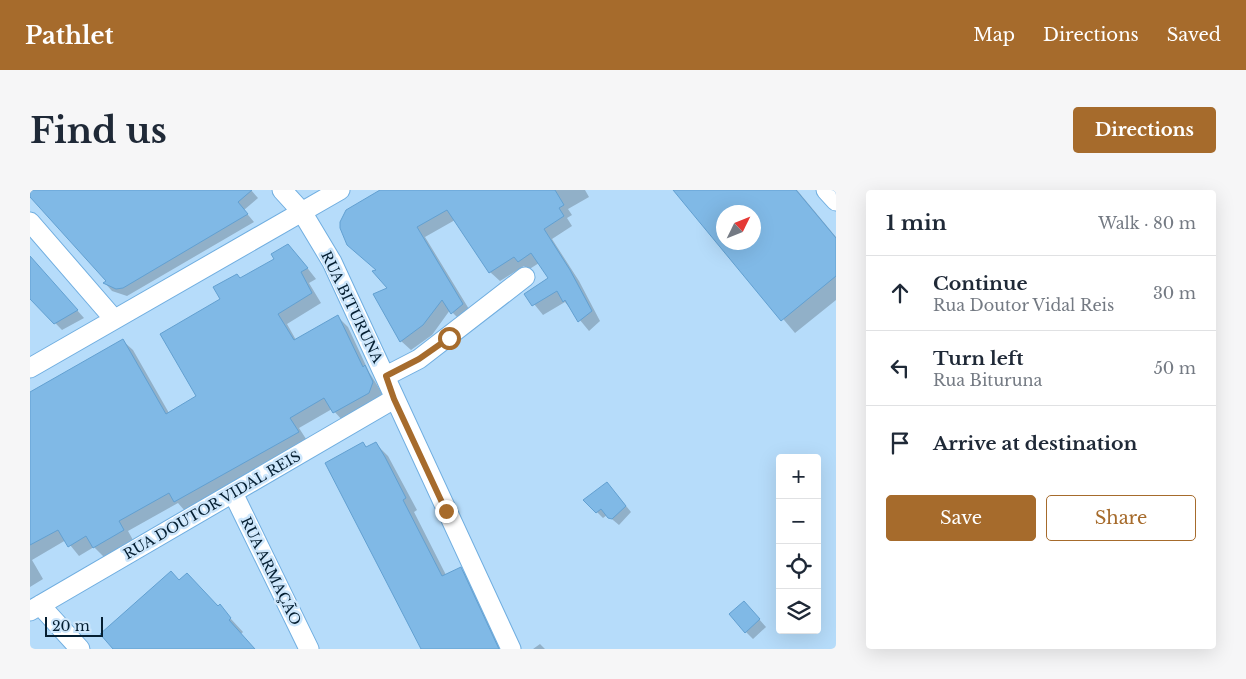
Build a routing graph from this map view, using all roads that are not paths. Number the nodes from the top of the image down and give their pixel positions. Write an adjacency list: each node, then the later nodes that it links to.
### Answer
1 (282, 190): 5 (street, RUA BITURUNA)
2 (340, 190): 5 (street)
3 (826, 190): 4 (street)
4 (836, 202)
5 (302, 212): 8 (street); 10 (street, RUA BITURUNA)
6 (30, 222): 8 (street)
7 (525, 277): 10 (street)
8 (114, 319): 9 (street)
9 (30, 368)
10 (386, 376): 11 (street, RUA BITURUNA)
11 (394, 399): 12 (street, RUA DOUTOR VIDAL REIS); 16 (street, RUA BITURUNA)
12 (233, 493): 13 (street, RUA DOUTOR VIDAL REIS); 15 (street, RUA ARMAÇÃO)
13 (35, 608): 14 (street)
14 (80, 649)
15 (309, 649)
16 (510, 649)

